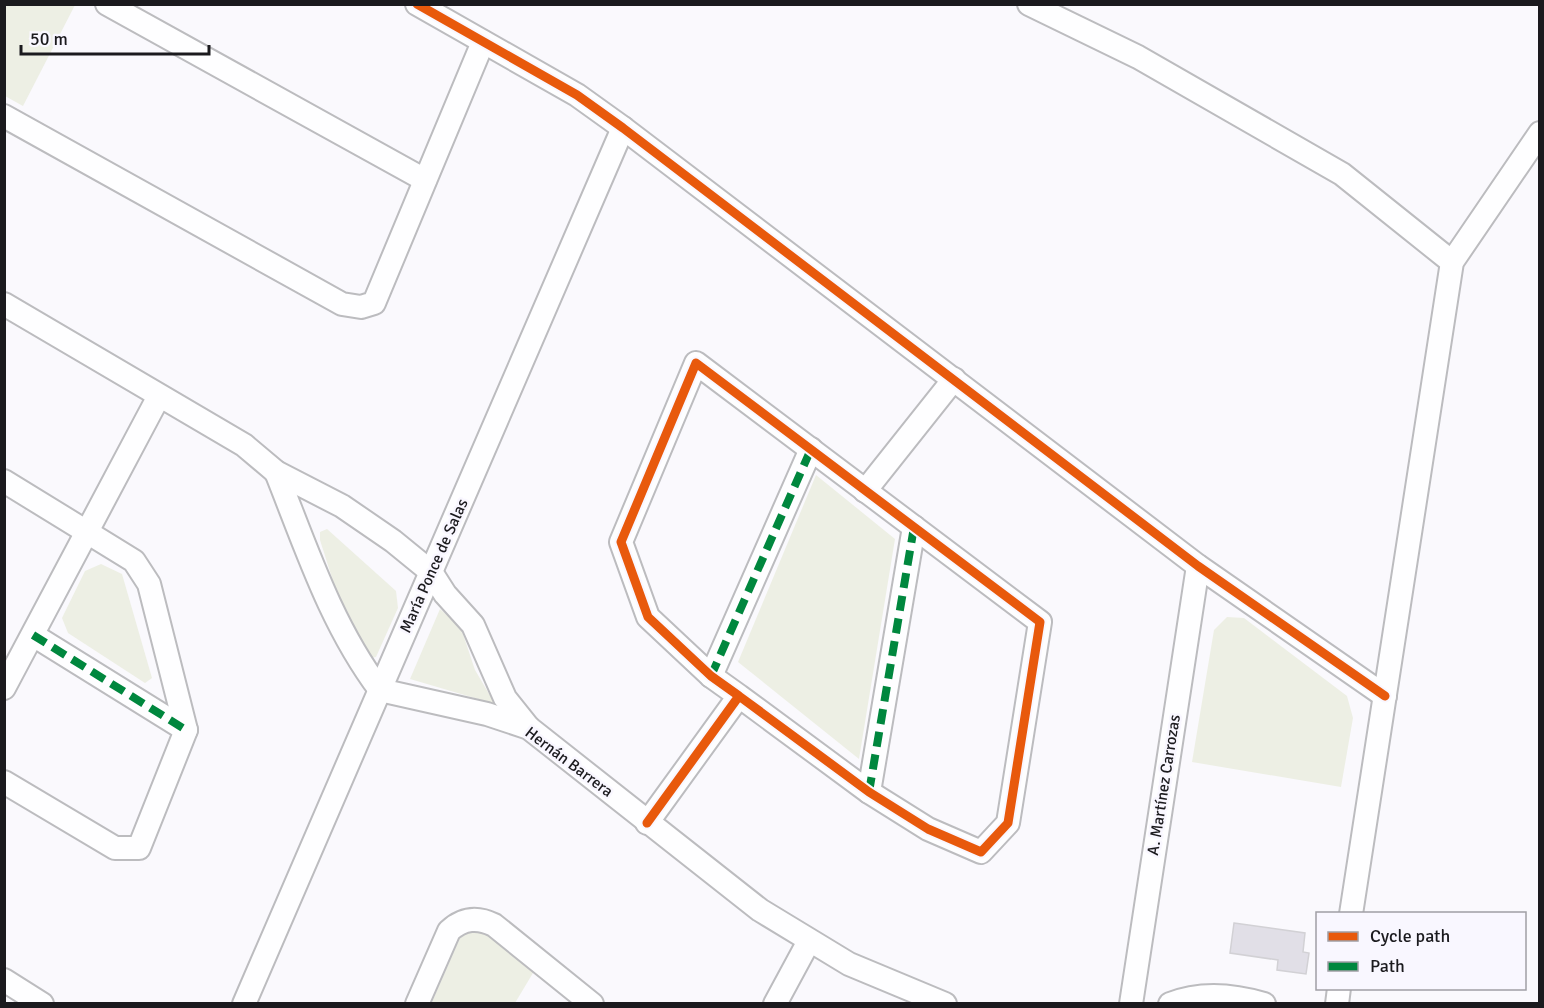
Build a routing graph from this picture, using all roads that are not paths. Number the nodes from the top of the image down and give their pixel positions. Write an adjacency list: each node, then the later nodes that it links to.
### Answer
1 (107, 4): 8 (street)
2 (417, 4): 4 (street)
3 (1029, 4): 9 (street)
4 (483, 42): 6 (street); 8 (street)
5 (4, 116): 8 (street)
6 (623, 128): 11 (street); 20 (street, María Ponce de Salas)
7 (1539, 133): 9 (street)
8 (425, 180)
9 (1452, 262): 26 (street)
10 (4, 303): 12 (street)
11 (954, 379): 16 (street); 19 (street)
12 (159, 396): 14 (street); 18 (street)
13 (811, 449): 16 (street); 22 (street); 22 (street)
14 (276, 472): 20 (street); 24 (street)
15 (4, 481): 18 (street)
16 (865, 490): 17 (street)
17 (914, 527): 30 (street); 30 (street)
18 (87, 530): 21 (street); 28 (street)
19 (1198, 566): 26 (street); 41 (street, A. Martínez Carrozas)
20 (431, 572): 24 (street, María Ponce de Salas); 27 (street)
21 (33, 634): 23 (street); 28 (street)
22 (711, 676): 25 (street)
23 (4, 688)
24 (380, 690): 27 (street, Hernán Barrera); 36 (street, María Ponce de Salas)
25 (739, 696): 30 (street); 31 (street)
26 (1385, 696): 32 (street)
27 (529, 728): 31 (street, Hernán Barrera)
28 (186, 730): 29 (street)
29 (4, 782)
30 (869, 792)
31 (647, 823): 33 (street, Hernán Barrera)
32 (1351, 912)
33 (809, 941): 39 (street); 40 (street, Hernán Barrera)
34 (4, 980): 35 (street)
35 (42, 1004)
36 (244, 1004)
37 (417, 1004): 38 (street)
38 (592, 1004)
39 (775, 1004)
40 (945, 1004)
41 (1131, 1004)
42 (1170, 1004): 43 (street)
43 (1264, 1004)

